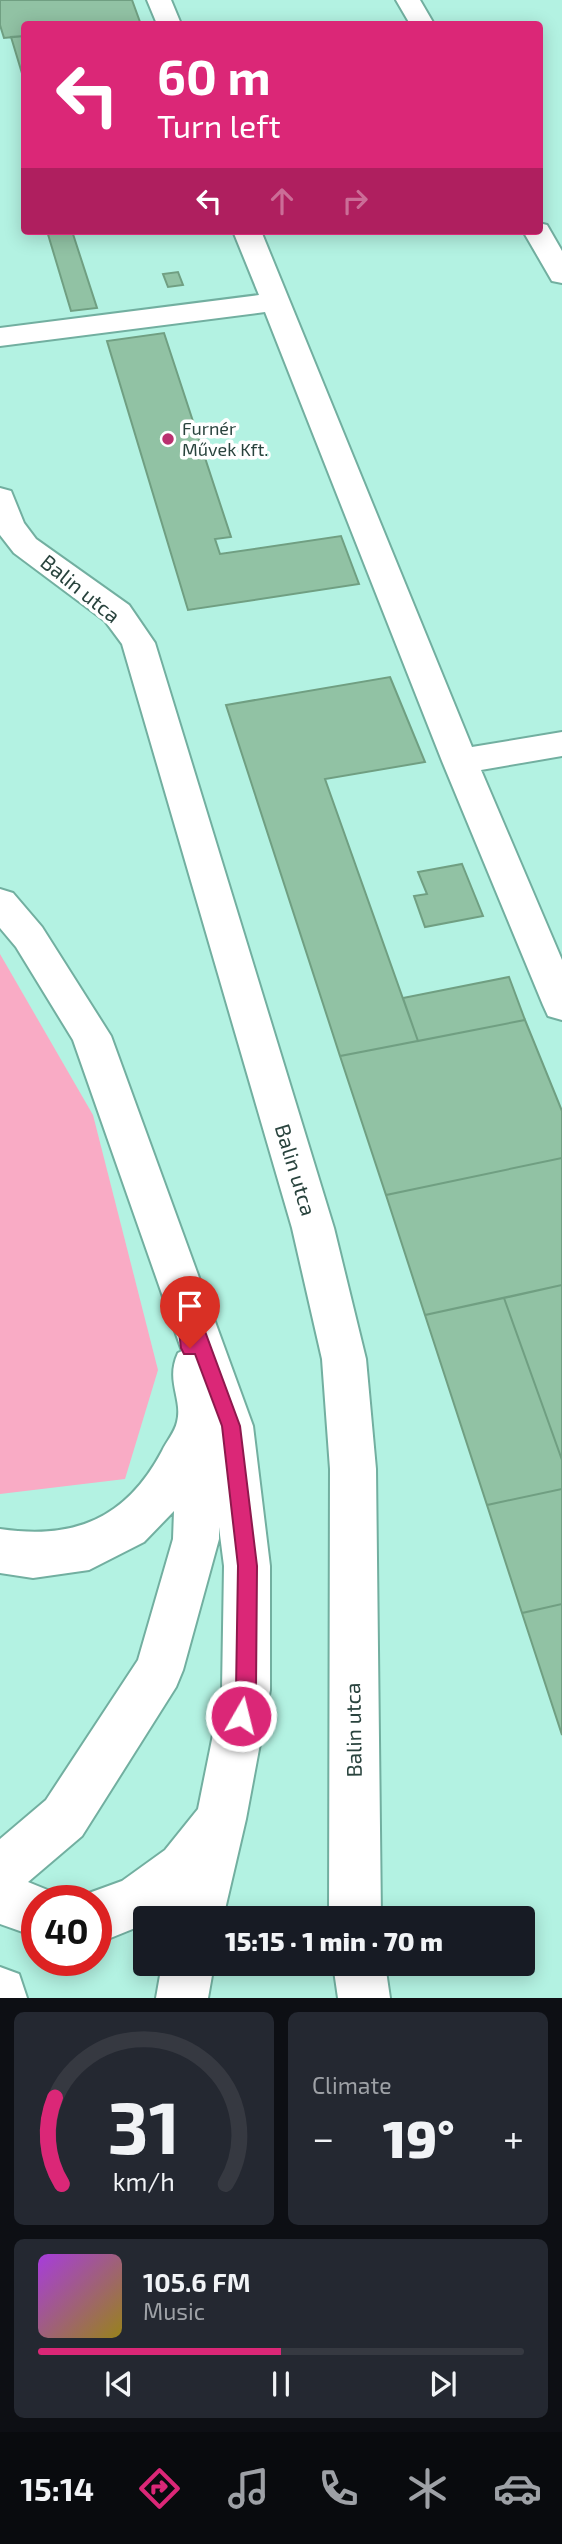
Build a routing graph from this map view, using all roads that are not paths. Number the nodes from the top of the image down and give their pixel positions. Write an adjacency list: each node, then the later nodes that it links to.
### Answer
1 (159, 0): 3 (street)
2 (408, 0): 4 (street)
3 (168, 21)
4 (420, 21)
5 (249, 235): 8 (street)
6 (539, 235): 7 (street)
7 (562, 275)
8 (274, 302): 9 (street); 12 (street)
9 (0, 337)
10 (0, 498): 23 (street, Balin utca)
11 (562, 744): 12 (street)
12 (460, 761): 14 (street)
13 (0, 903): 15 (street)
14 (562, 1004)
15 (184, 1299): 16 (street); 18 (street)
16 (200, 1423): 17 (street); 19 (street)
17 (0, 1551)
18 (221, 1819): 22 (street); 24 (street)
19 (0, 1872)
20 (0, 1898): 21 (street)
21 (21, 1905)
22 (200, 1906)
23 (355, 1906)
24 (112, 1912)
25 (186, 1976): 27 (street)
26 (361, 1976): 28 (street)
27 (182, 1998)
28 (364, 1998)

